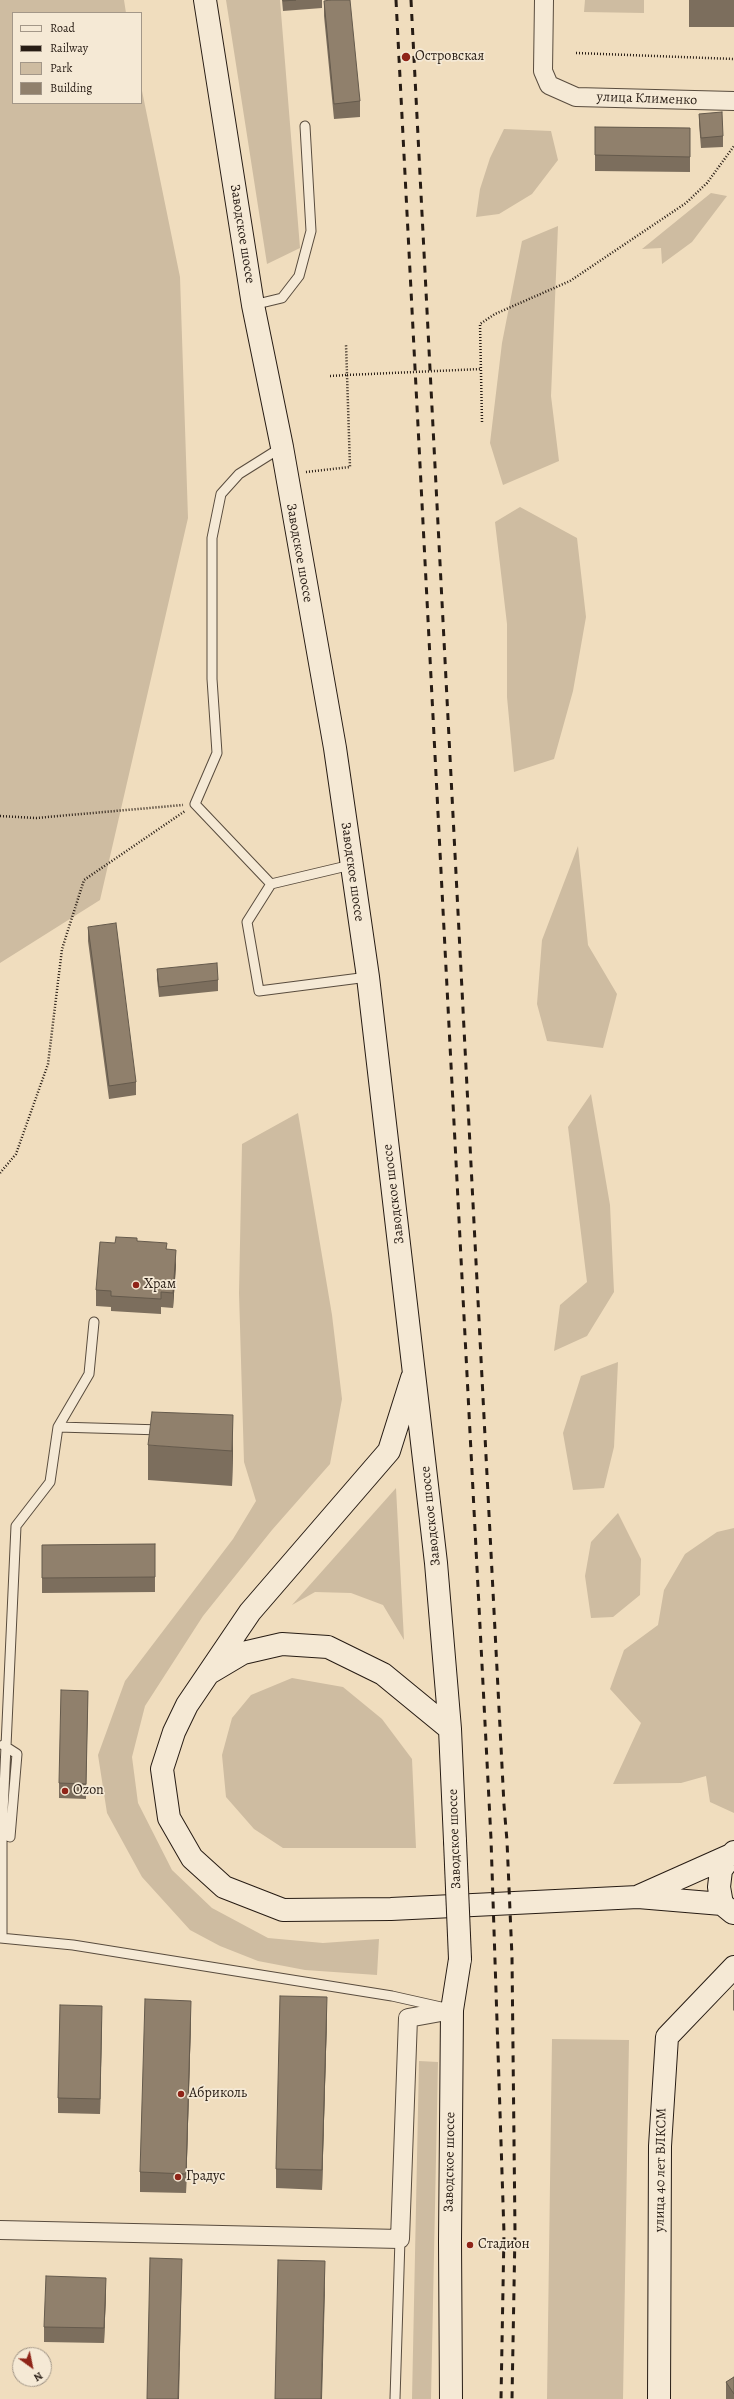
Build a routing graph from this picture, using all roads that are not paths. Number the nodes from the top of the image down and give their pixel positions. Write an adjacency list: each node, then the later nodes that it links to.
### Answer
1 (204, 0): 5 (main road, Заводское шоссе)
2 (544, 0): 3 (street, улица Клименко)
3 (734, 101)
4 (305, 126): 5 (lane)
5 (254, 305): 6 (main road, Заводское шоссе)
6 (282, 447): 7 (main road, Заводское шоссе); 8 (lane)
7 (350, 865): 8 (lane); 9 (main road, Заводское шоссе)
8 (270, 884): 9 (lane)
9 (368, 977): 11 (main road, Заводское шоссе)
10 (94, 1322): 12 (lane)
11 (414, 1370): 14 (main road); 15 (main road, Заводское шоссе)
12 (58, 1427): 13 (lane); 17 (lane)
13 (169, 1430)
14 (207, 1674): 15 (main road); 19 (main road)
15 (450, 1729): 23 (main road, Заводское шоссе, bridge)
16 (0, 1743): 17 (lane)
17 (1, 1834): 21 (lane)
18 (732, 1854): 19 (main road); 20 (main road)
19 (638, 1897): 20 (main road)
20 (728, 1908)
21 (1, 1938): 23 (lane)
22 (734, 1967): 28 (main road, улица 40 лет ВЛКСМ)
23 (452, 2010): 25 (street); 27 (main road, Заводское шоссе)
24 (0, 2230): 25 (street)
25 (400, 2240): 26 (lane)
26 (396, 2399)
27 (451, 2399)
28 (659, 2399)

